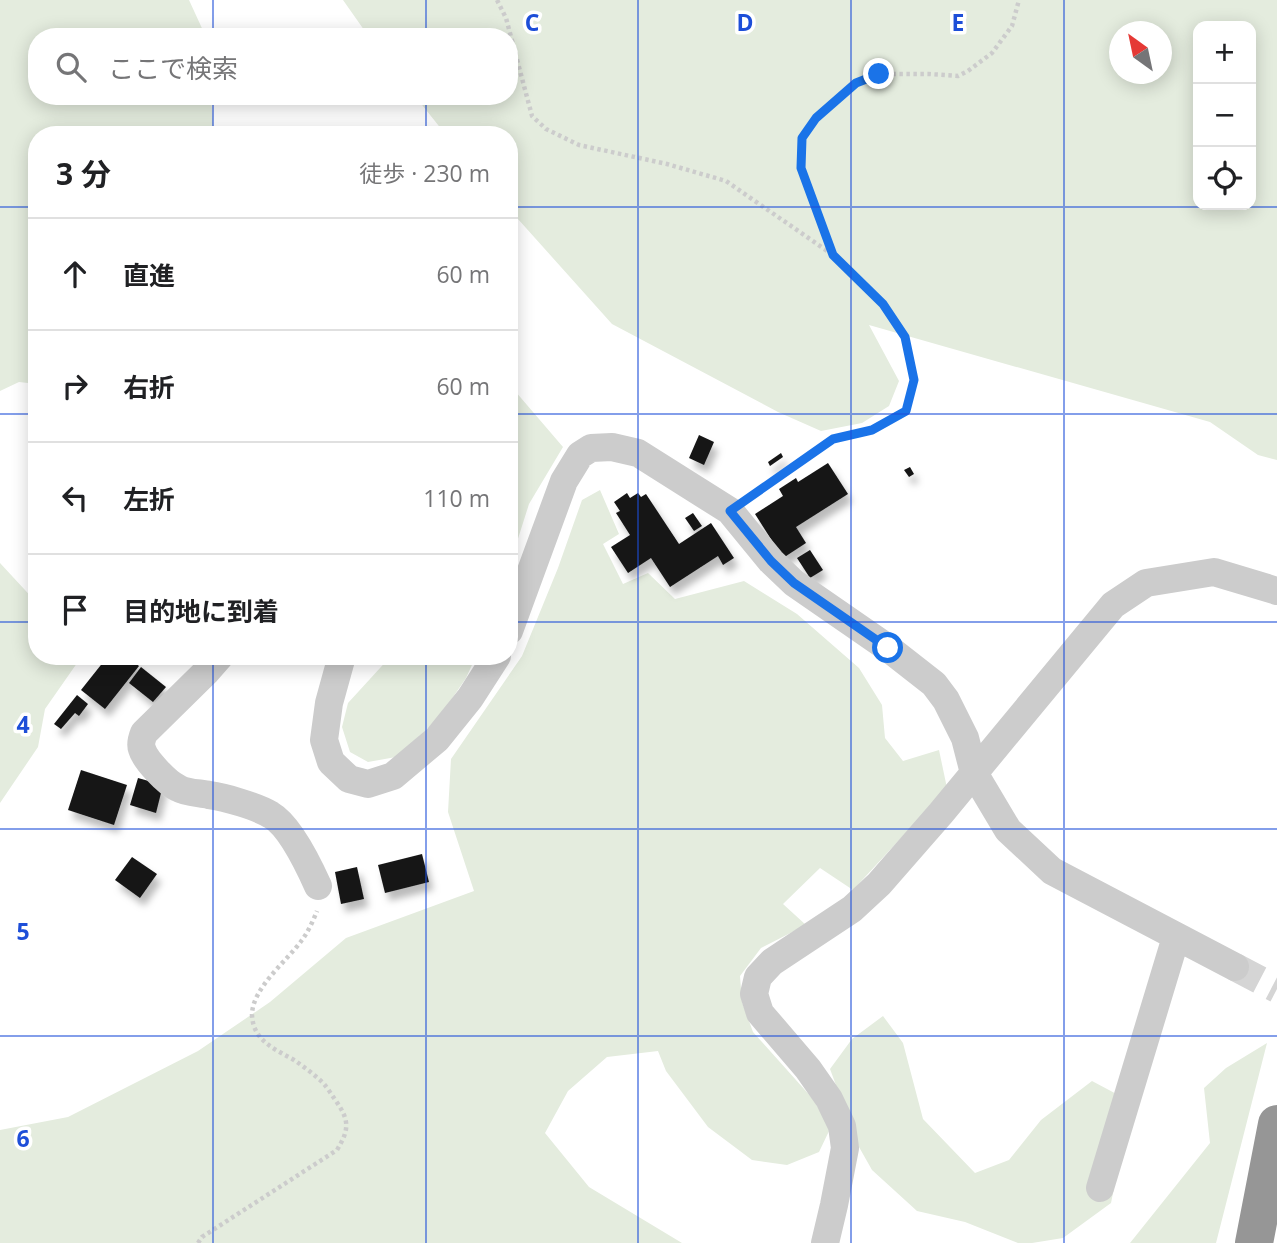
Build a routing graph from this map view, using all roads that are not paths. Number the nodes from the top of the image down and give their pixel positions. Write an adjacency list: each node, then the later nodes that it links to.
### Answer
1 (1277, 591): 6 (street)
2 (518, 606): 6 (street)
3 (212, 665): 7 (street)
4 (339, 665): 5 (street)
5 (491, 665)
6 (974, 772): 8 (street); 12 (street)
7 (318, 886)
8 (1177, 937): 9 (street); 11 (street)
9 (1235, 967)
10 (1277, 1124): 13 (highway)
11 (1100, 1188)
12 (825, 1243)
13 (1254, 1243)

